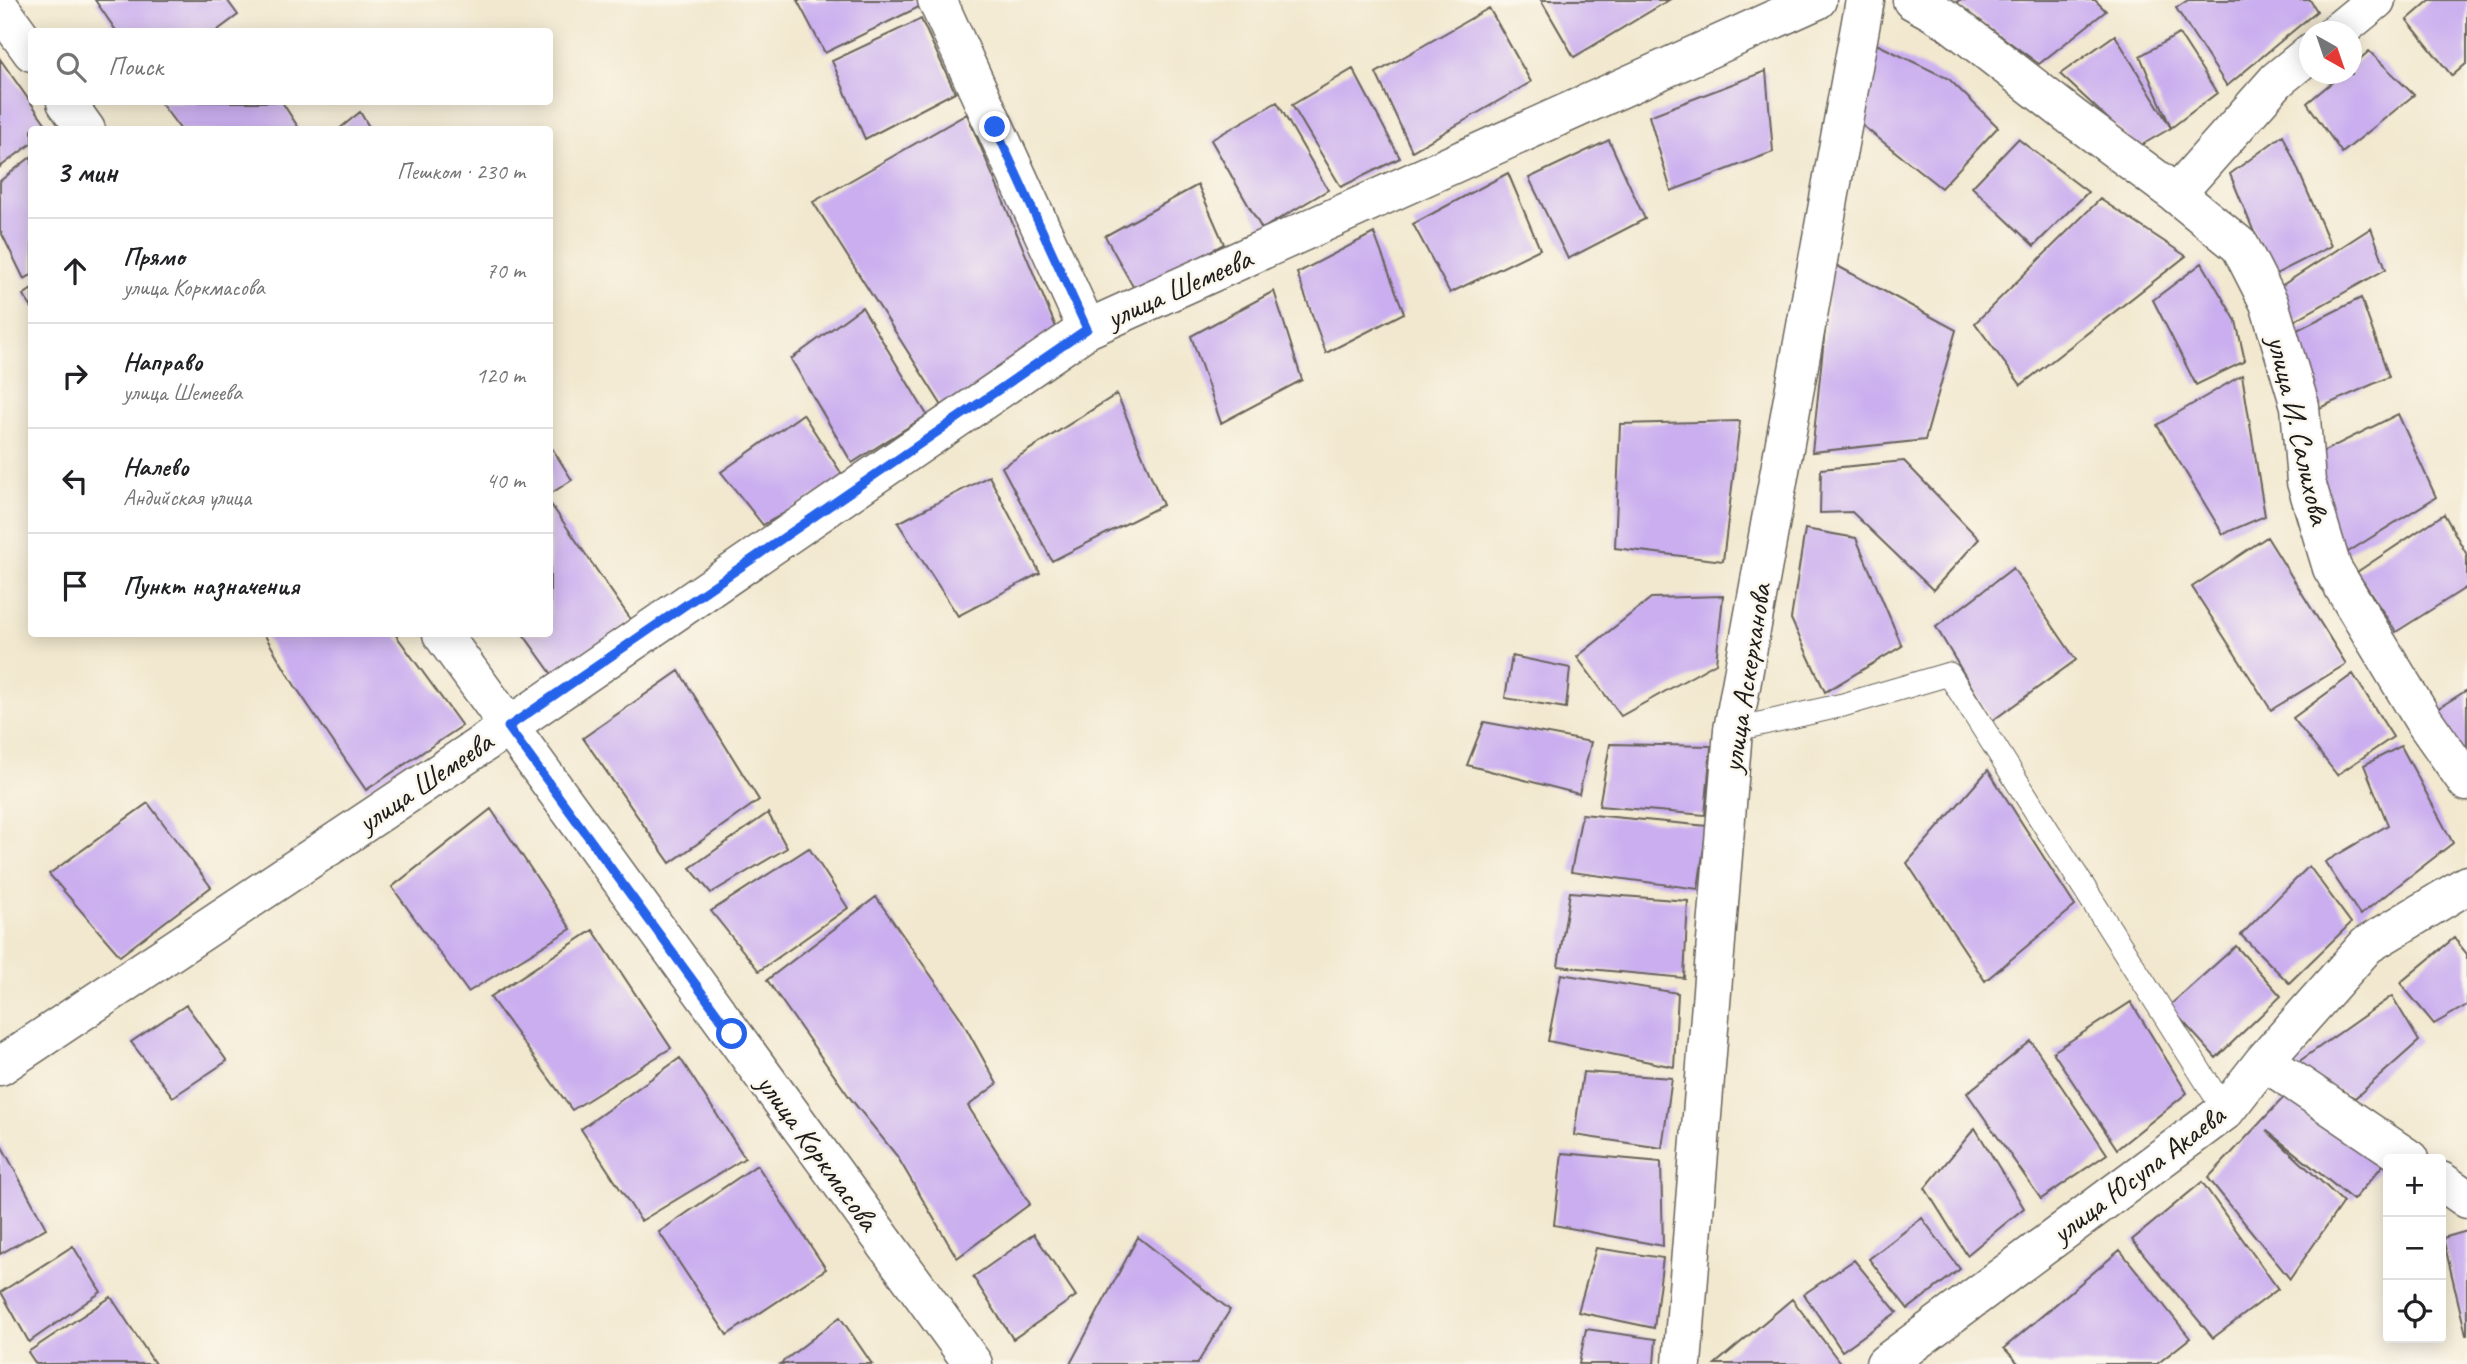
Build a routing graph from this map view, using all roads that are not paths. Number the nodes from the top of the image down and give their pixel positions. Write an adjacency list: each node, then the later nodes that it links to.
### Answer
1 (937, 0): 13 (street)
2 (1816, 0): 13 (street, улица Шемеева)
3 (1865, 0): 16 (street, улица Аскерханова)
4 (1912, 0): 12 (street, улица И. Салихова)
5 (2376, 0): 7 (street)
6 (0, 8): 8 (street)
7 (2350, 21)
8 (28, 46)
9 (2299, 61): 12 (street)
10 (68, 105): 11 (street)
11 (83, 126)
12 (2176, 194): 17 (street, улица И. Салихова)
13 (1087, 329): 15 (street, улица Шемеева)
14 (444, 637): 15 (street, улица Коркмасова)
15 (508, 727): 20 (street, улица Шемеева); 25 (street, улица Коркмасова)
16 (1733, 730): 21 (lane); 26 (street, улица Аскерханова)
17 (2467, 782)
18 (2467, 885): 19 (street, улица Юсупа Акаева)
19 (2264, 1061): 21 (street, улица Юсупа Акаева); 22 (street)
20 (0, 1066)
21 (2225, 1111): 27 (street, улица Юсупа Акаева)
22 (2402, 1154)
23 (2446, 1184): 24 (street)
24 (2467, 1199)
25 (973, 1364)
26 (1682, 1364)
27 (1885, 1364)

